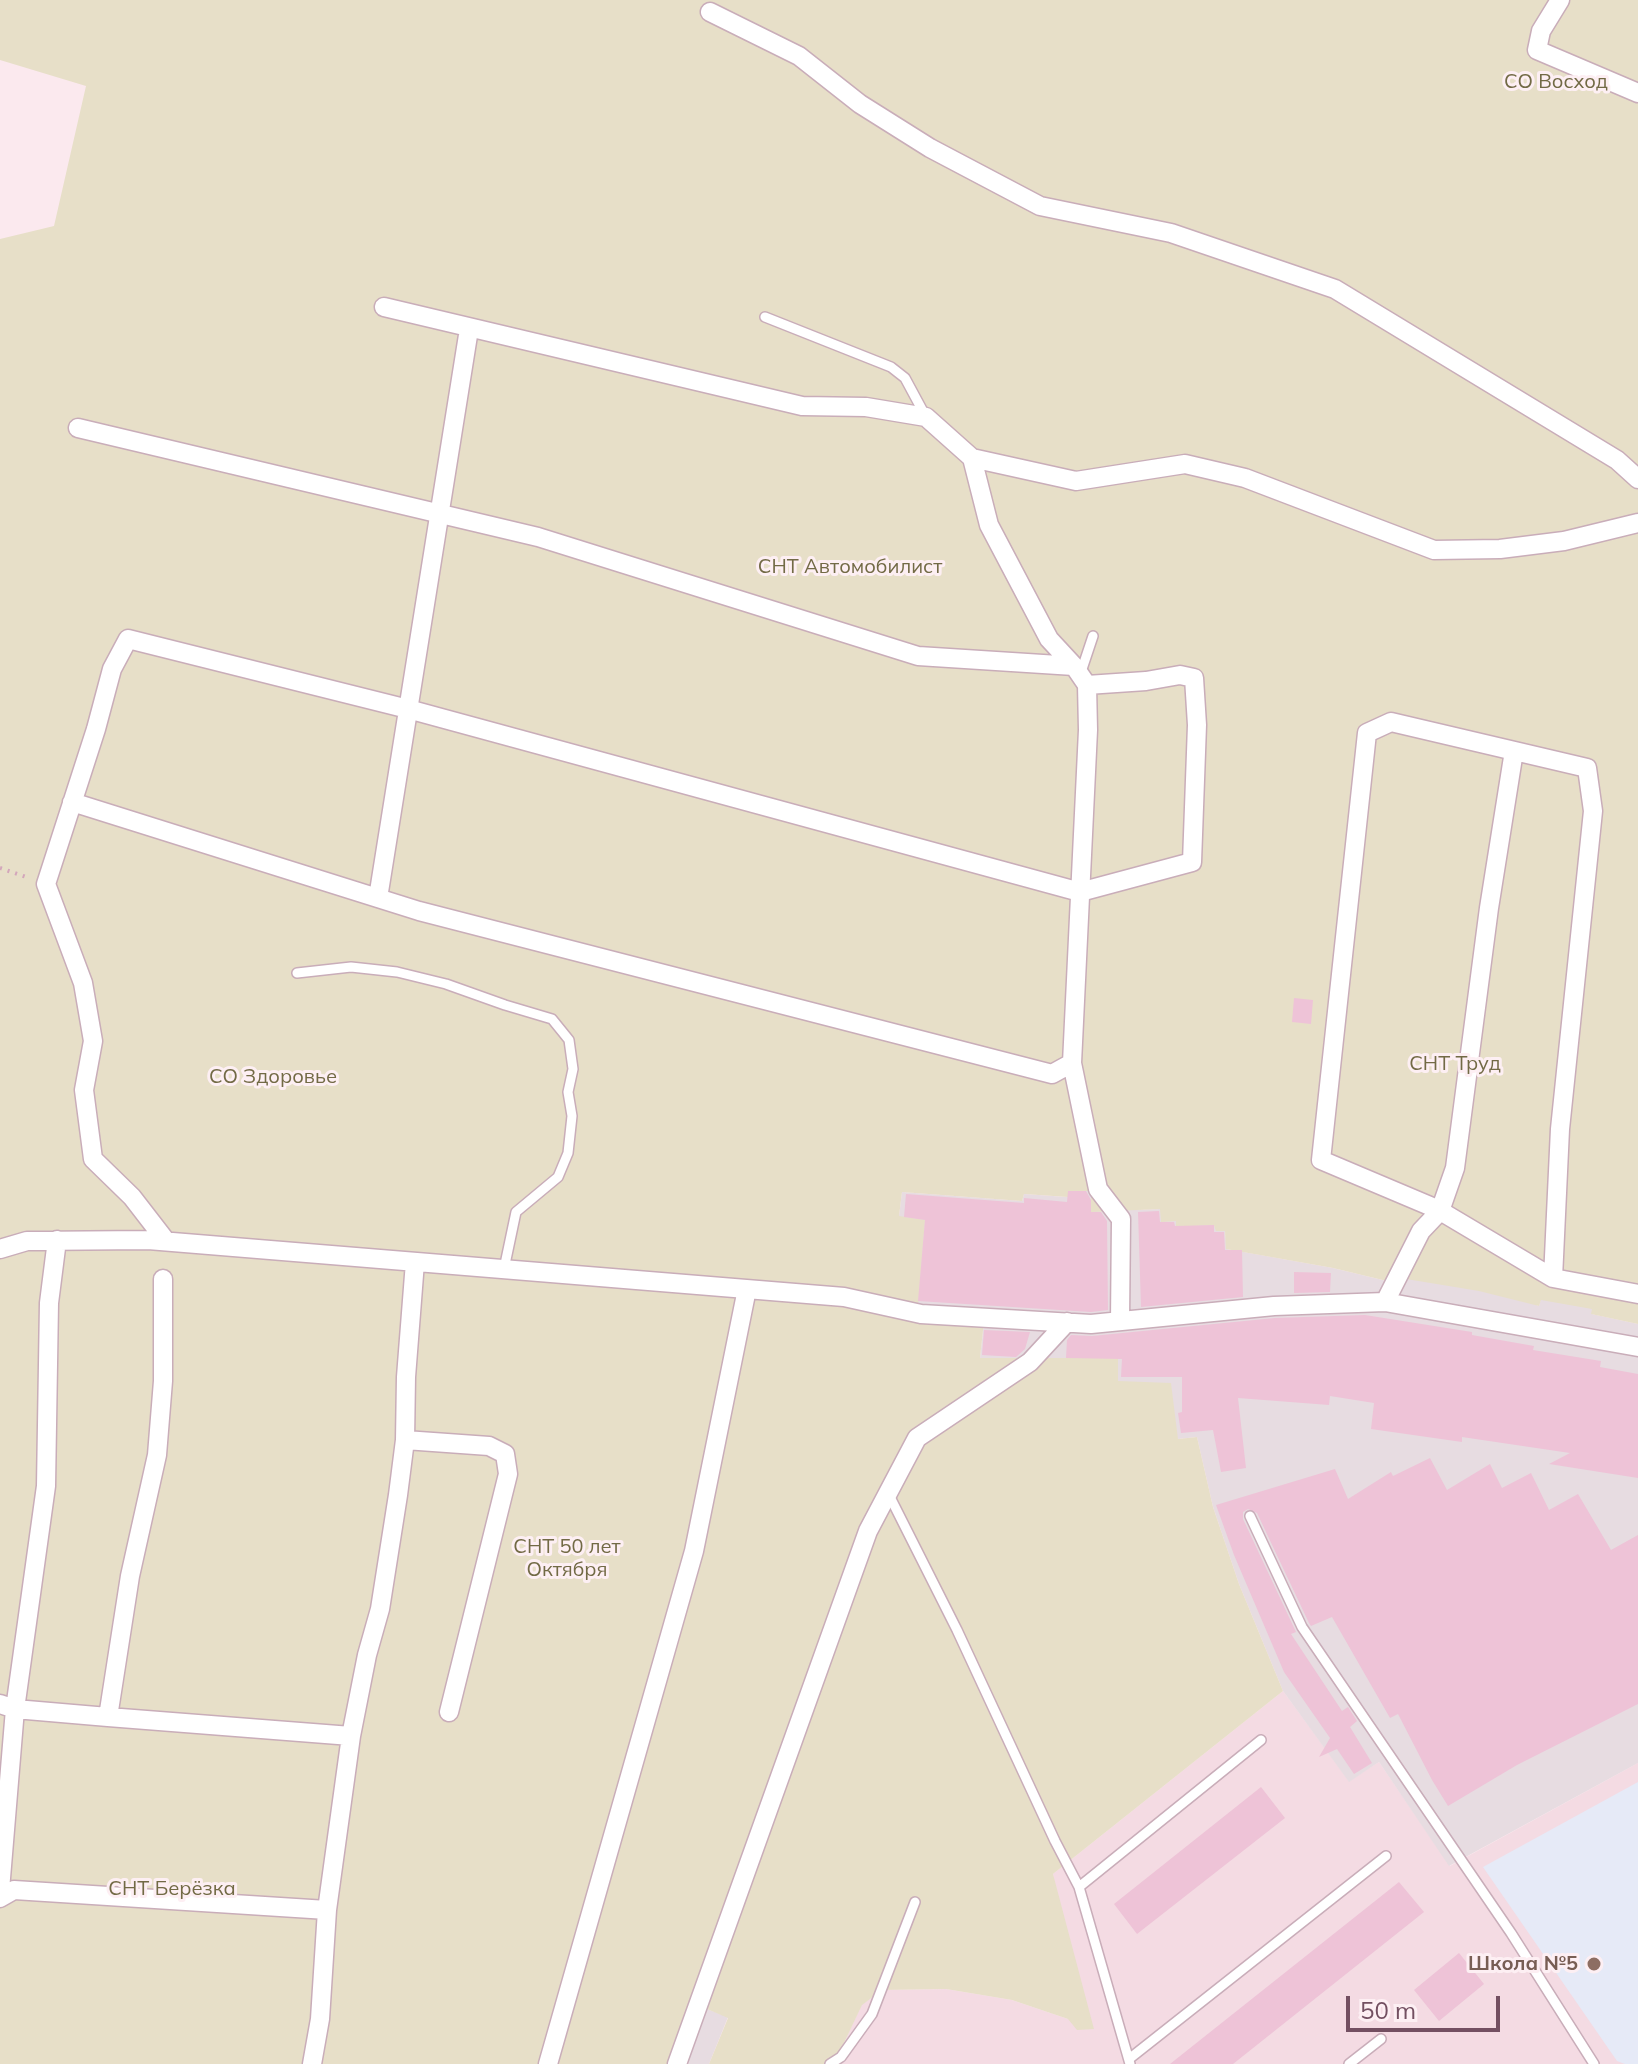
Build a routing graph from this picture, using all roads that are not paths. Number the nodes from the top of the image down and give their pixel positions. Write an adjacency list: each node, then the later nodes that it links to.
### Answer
1 (1560, 0): 3 (street)
2 (710, 12): 10 (street)
3 (1638, 93)
4 (384, 307): 6 (street)
5 (765, 317): 7 (lane)
6 (469, 329): 7 (street); 11 (street)
7 (926, 417): 9 (street)
8 (78, 428): 11 (street)
9 (972, 458): 12 (street); 14 (street)
10 (1638, 479)
11 (441, 514): 14 (street); 15 (street)
12 (1638, 523)
13 (1093, 636): 14 (lane)
14 (1081, 675): 18 (street); 18 (street)
15 (408, 709): 17 (street); 18 (street); 19 (street)
16 (1514, 751): 22 (street); 22 (street); 28 (street)
17 (72, 802): 19 (street); 24 (street)
18 (1080, 892): 21 (street)
19 (378, 898): 21 (street)
20 (297, 973): 27 (lane)
21 (1072, 1063): 33 (street)
22 (1440, 1211): 28 (street); 32 (street)
23 (57, 1240): 24 (street); 25 (street); 39 (street)
24 (166, 1241): 26 (street)
25 (0, 1249)
26 (415, 1262): 27 (street); 36 (street)
27 (504, 1269): 30 (street)
28 (1553, 1278): 31 (street)
29 (163, 1279): 41 (street)
30 (747, 1289): 34 (street); 53 (street)
31 (1638, 1294)
32 (1385, 1302): 33 (street); 35 (street)
33 (1120, 1321): 34 (street)
34 (1067, 1322): 37 (street)
35 (1638, 1347)
36 (405, 1440): 40 (street); 42 (street)
37 (888, 1493): 45 (lane); 54 (street)
38 (1250, 1516): 57 (lane)
39 (7, 1706): 41 (street); 46 (street)
40 (449, 1712)
41 (108, 1717): 42 (street)
42 (351, 1736): 49 (street)
43 (1261, 1740): 45 (lane)
44 (1386, 1856): 51 (lane)
45 (1079, 1887): 51 (lane)
46 (0, 1890)
47 (0, 1898): 49 (street)
48 (915, 1902): 55 (lane)
49 (327, 1910): 52 (street)
50 (1381, 2039): 56 (lane)
51 (1130, 2062)
52 (312, 2064)
53 (548, 2064)
54 (677, 2064)
55 (830, 2064)
56 (1349, 2064)
57 (1594, 2064)

